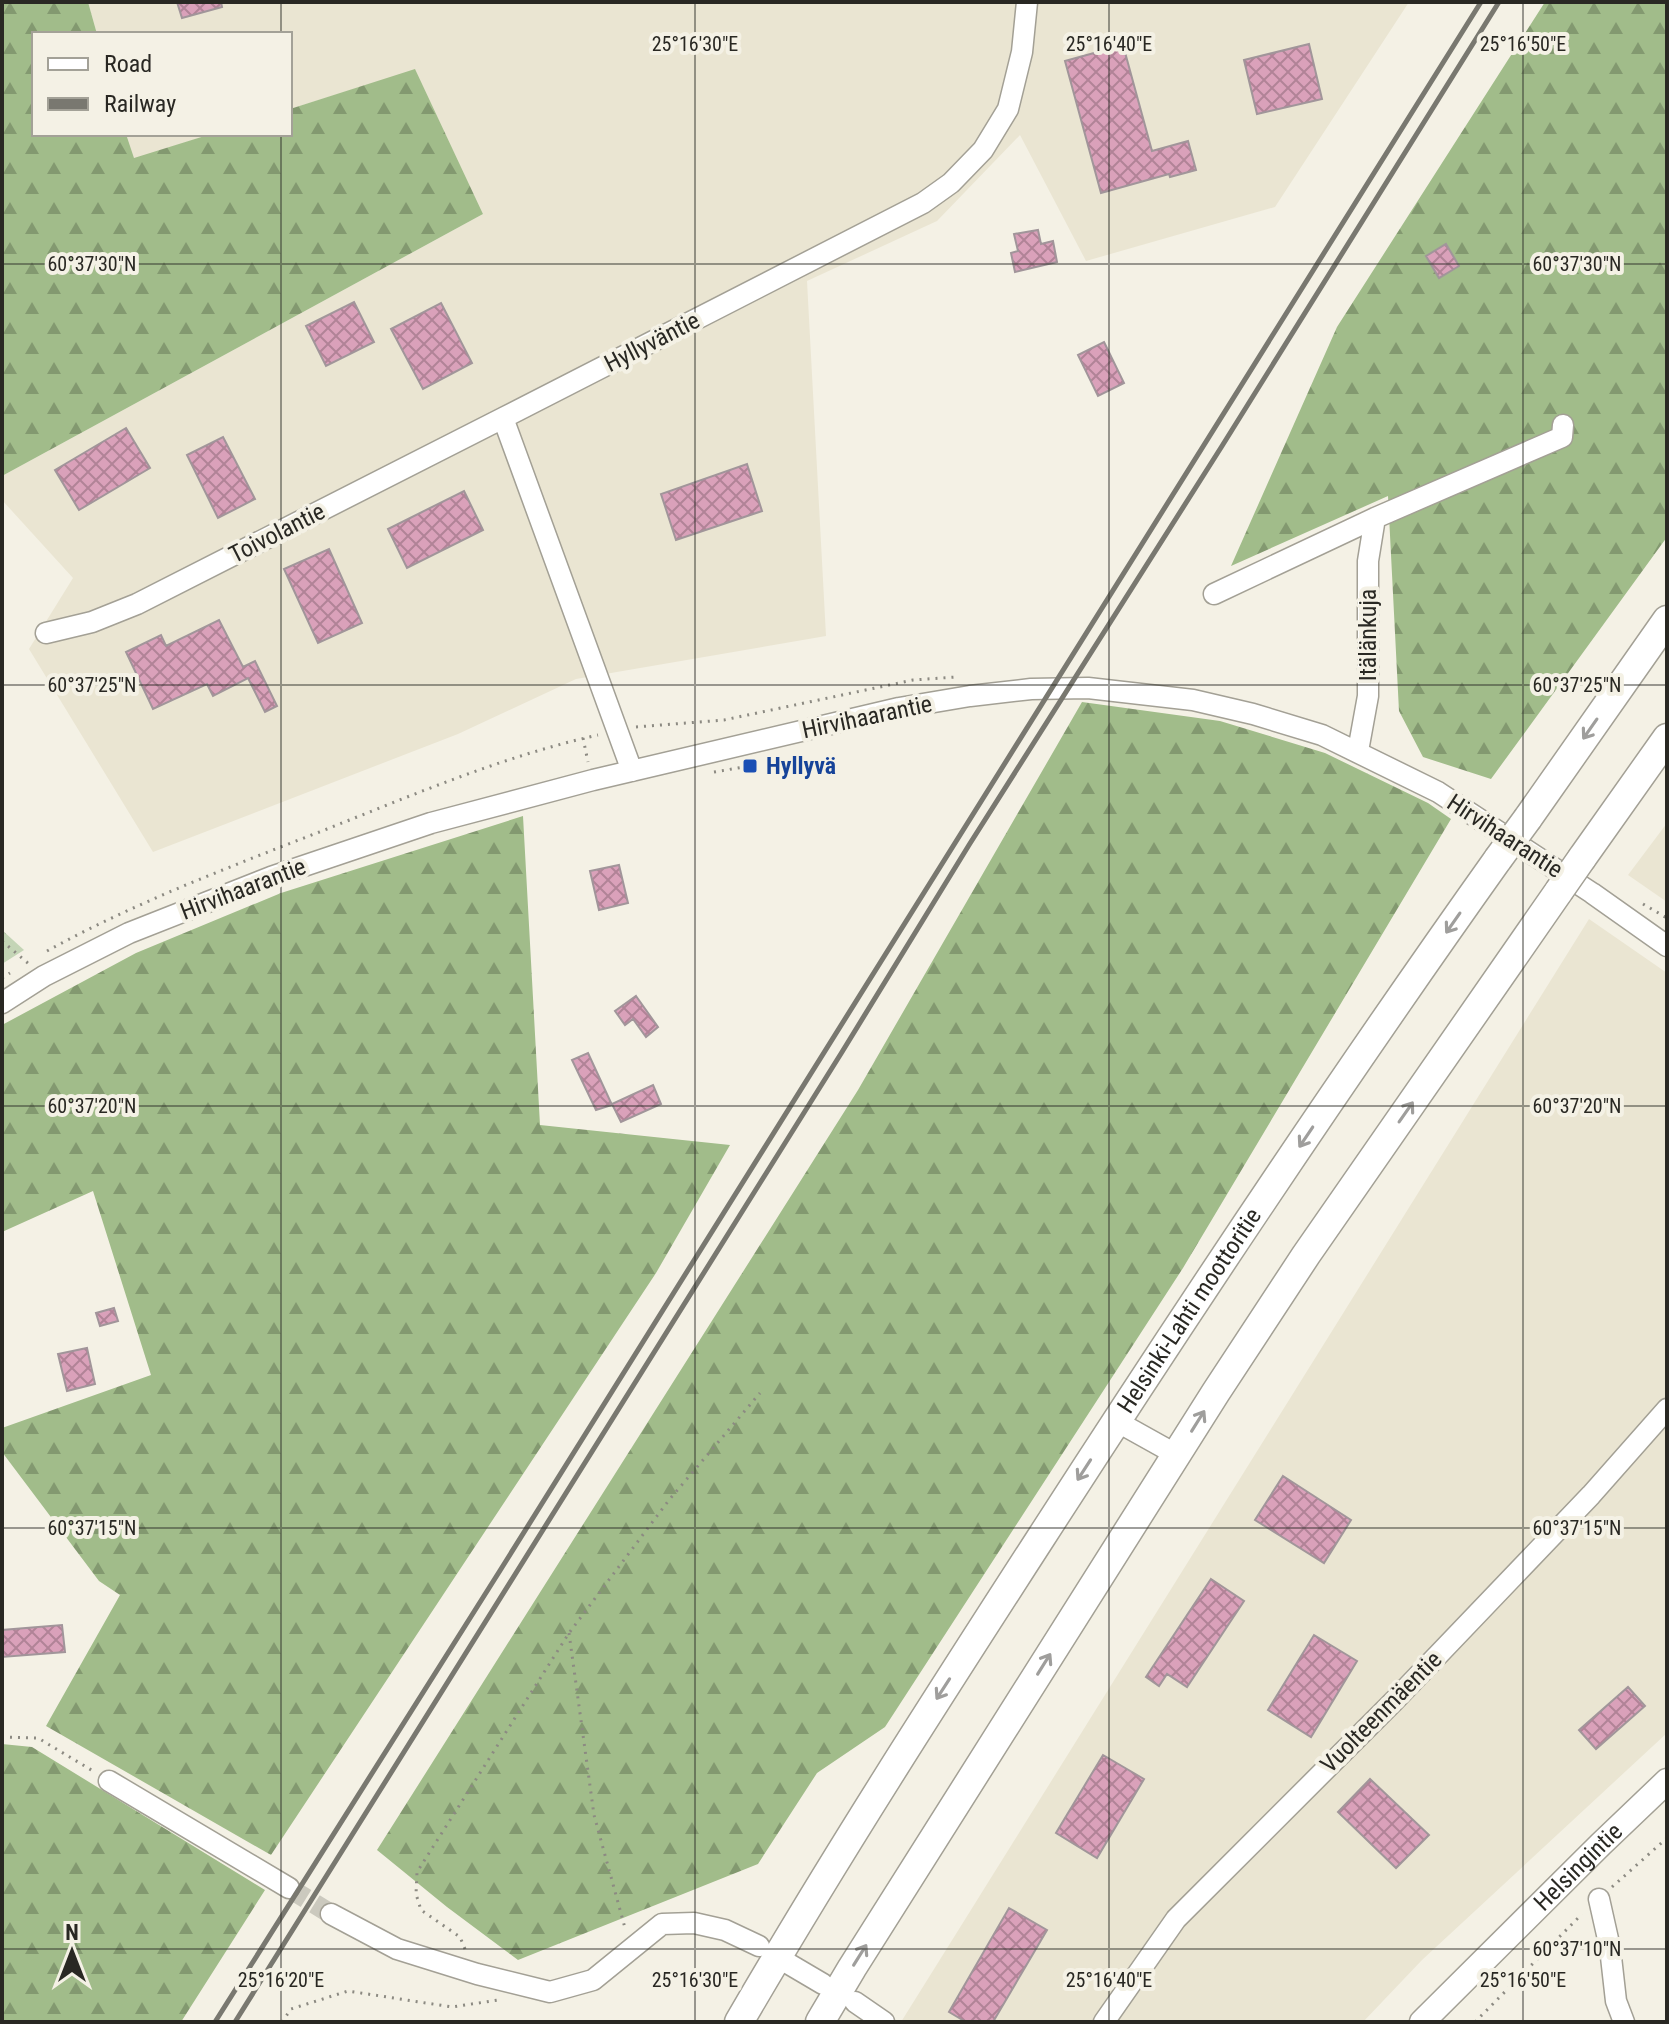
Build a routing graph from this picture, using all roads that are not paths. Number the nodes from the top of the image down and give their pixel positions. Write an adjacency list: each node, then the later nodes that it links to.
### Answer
1 (1027, 2): 2 (street, Hyllyväntie)
2 (503, 418): 7 (street, Toivolantie); 10 (street)
3 (1563, 425): 4 (street)
4 (1375, 518): 5 (street); 9 (street, Itälänkuja)
5 (1214, 594)
6 (1667, 620): 14 (highway, Helsinki-Lahti moottoritie, one-way to 14, bridge)
7 (46, 633)
8 (1664, 744): 15 (highway, one-way to 8, bridge)
9 (1358, 751): 10 (street, Hirvihaarantie); 11 (street, Hirvihaarantie)
10 (632, 771): 12 (street, Hirvihaarantie)
11 (1667, 946)
12 (2, 1003)
13 (1667, 1409): 28 (street, Vuolteenmäentie)
14 (1116, 1421): 15 (street); 25 (highway, Helsinki-Lahti moottoritie, one-way to 25)
15 (1177, 1455): 26 (highway, one-way to 15)
16 (109, 1781): 18 (street)
17 (1667, 1781): 29 (main road, Helsingintie)
18 (289, 1888)
19 (1599, 1899): 30 (street)
20 (331, 1914): 21 (street)
21 (759, 1946)
22 (789, 1964): 23 (street)
23 (823, 1984)
24 (855, 2002): 27 (street)
25 (739, 2022)
26 (820, 2022)
27 (884, 2022)
28 (1104, 2022)
29 (1422, 2022)
30 (1624, 2022)

